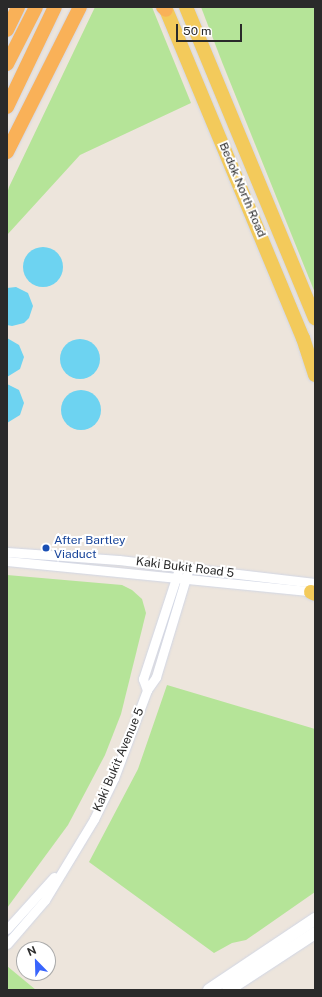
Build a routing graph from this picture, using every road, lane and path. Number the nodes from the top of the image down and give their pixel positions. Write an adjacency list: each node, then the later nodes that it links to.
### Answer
1 (18, 7): 7 (highway)
2 (36, 7): 8 (highway)
3 (55, 7): 9 (highway)
4 (80, 7): 10 (highway)
5 (186, 7): 11 (main road, Bedok North Road)
6 (164, 8): 12 (main road, Bedok North Road)
7 (7, 30)
8 (7, 64)
9 (7, 107)
10 (7, 152)
11 (314, 315): 12 (main road)
12 (303, 338): 13 (main road, Bedok North Road)
13 (315, 374)
14 (7, 552): 16 (street, Kaki Bukit Road 5)
15 (7, 561): 17 (street, Kaki Bukit Road 5)
16 (184, 568): 17 (street, Kaki Bukit Avenue 5); 18 (street, Kaki Bukit Avenue 5); 19 (street, Kaki Bukit Road 5)
17 (176, 577): 18 (street, Kaki Bukit Road 5); 20 (street, Kaki Bukit Avenue 5)
18 (186, 578): 19 (street, Kaki Bukit Road 5); 20 (street, Kaki Bukit Avenue 5)
19 (314, 590)
20 (147, 690): 21 (street, Kaki Bukit Avenue 5)
21 (62, 869): 23 (street, Kaki Bukit Avenue 5); 25 (street, Kaki Bukit Avenue 5)
22 (315, 919): 26 (main road)
23 (7, 929)
24 (315, 933): 27 (main road)
25 (7, 944)
26 (209, 990)
27 (228, 990)

